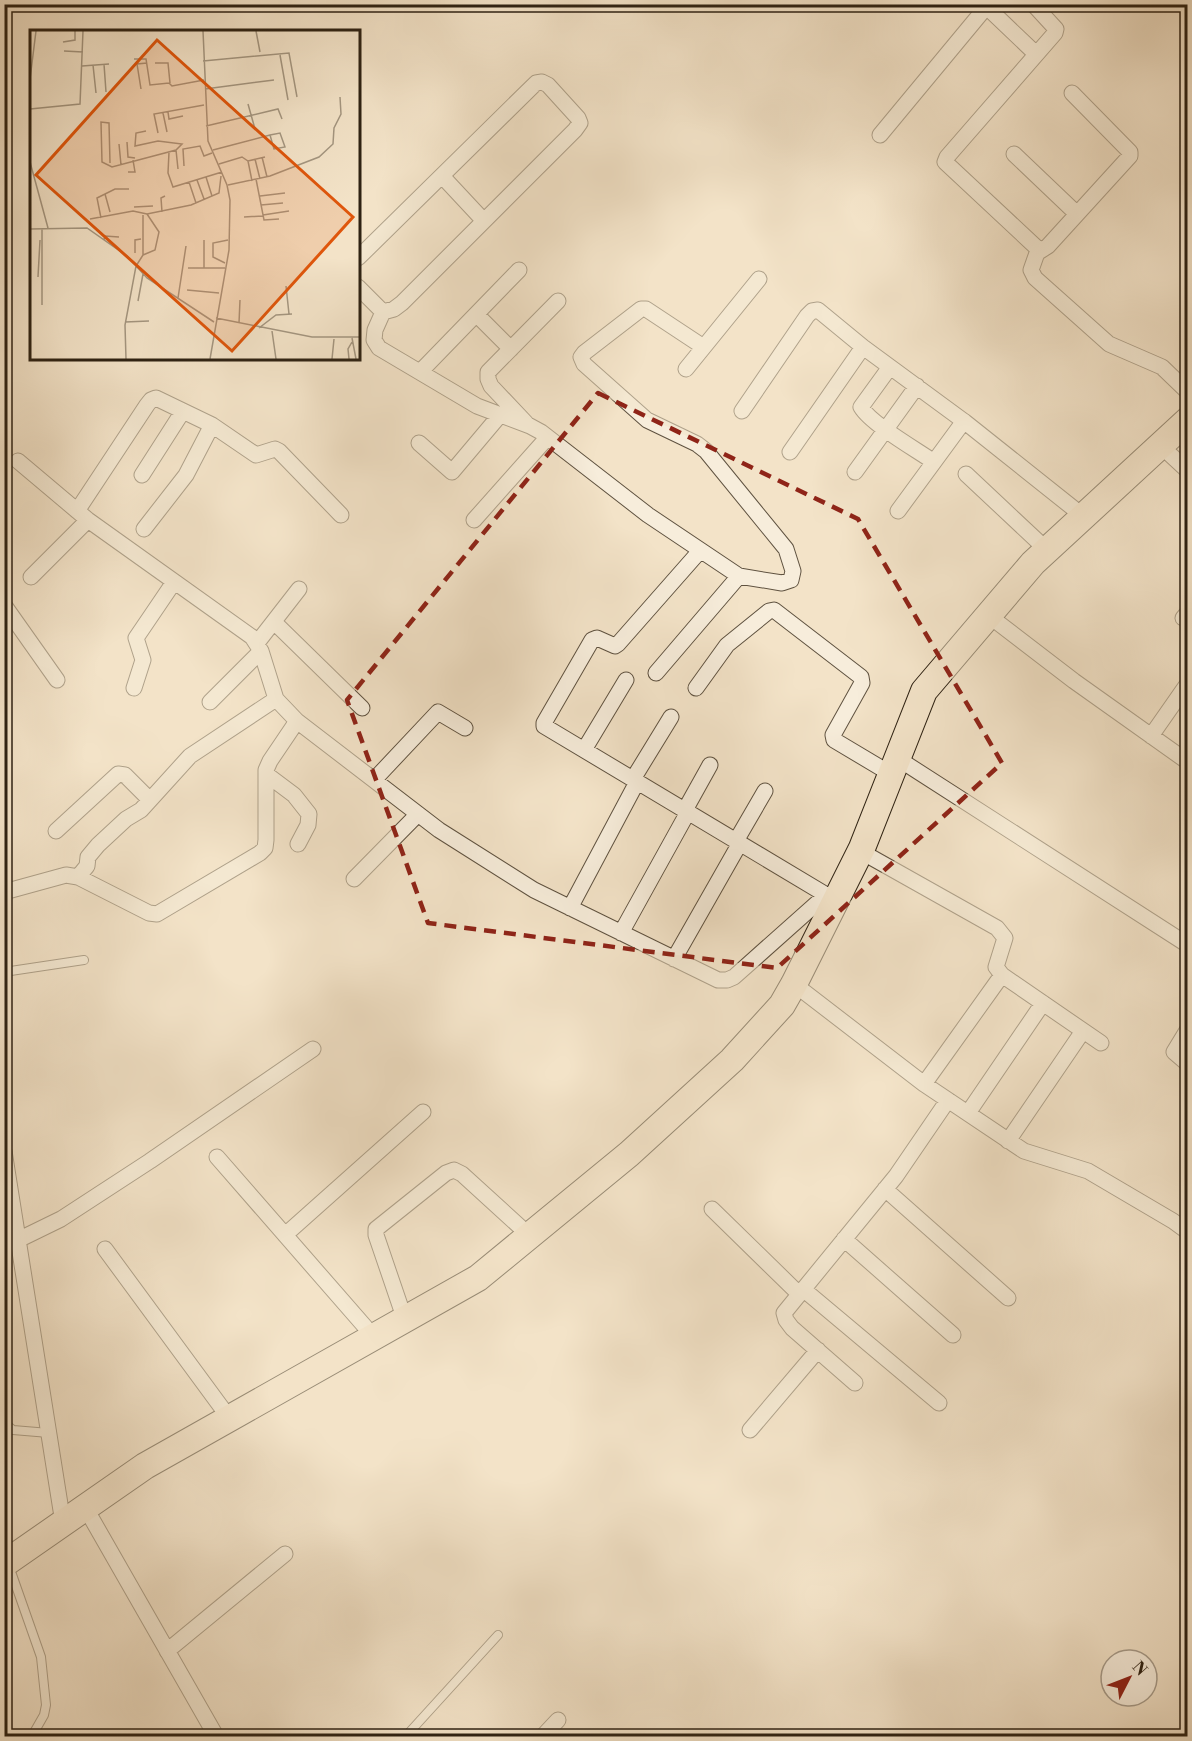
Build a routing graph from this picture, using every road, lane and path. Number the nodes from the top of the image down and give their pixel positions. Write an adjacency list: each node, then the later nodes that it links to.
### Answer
1 (1033, 4): 2 (street)
2 (1036, 54): 4 (street); 9 (street)
3 (1072, 93): 7 (street)
4 (880, 135)
5 (1014, 154): 7 (street)
6 (442, 176): 8 (street); 8 (street); 10 (street)
7 (1077, 214): 9 (street)
8 (484, 221): 15 (street)
9 (1037, 253): 24 (street)
10 (360, 256)
11 (519, 270): 16 (street)
12 (759, 279): 17 (street)
13 (360, 289): 15 (street)
14 (558, 301): 19 (street)
15 (383, 312): 22 (street)
16 (477, 315): 19 (street); 22 (street)
17 (702, 346): 21 (street); 51 (street)
18 (864, 347): 20 (street); 26 (street); 36 (street)
19 (511, 349): 31 (street)
20 (890, 367): 23 (street); 32 (street)
21 (686, 369)
22 (420, 372): 27 (street)
23 (917, 387): 29 (street); 32 (street)
24 (1188, 392)
25 (183, 411): 30 (street); 42 (street); 44 (street)
26 (742, 411)
27 (500, 415): 31 (street); 34 (street)
28 (1188, 420): 35 (highway)
29 (964, 421): 38 (street); 46 (street)
30 (212, 425): 45 (street); 48 (street)
31 (530, 426): 33 (street)
32 (886, 429): 38 (street); 39 (street)
33 (548, 438): 47 (street); 50 (street)
34 (419, 443)
35 (1160, 445): 40 (street); 46 (highway)
36 (790, 452)
37 (18, 461): 44 (street)
38 (934, 462): 43 (street)
39 (855, 471)
40 (1188, 471)
41 (966, 474): 49 (street)
42 (142, 476)
43 (898, 511)
44 (82, 515): 52 (street); 53 (street)
45 (340, 515)
46 (1083, 516): 49 (highway)
47 (474, 520)
48 (144, 529)
49 (1047, 550): 56 (highway)
50 (699, 552): 51 (street); 72 (street)
51 (739, 576): 59 (street)
52 (31, 578)
53 (174, 582): 58 (street); 63 (street)
54 (299, 589): 57 (street)
55 (4, 605): 60 (street)
56 (988, 615): 71 (street); 75 (highway)
57 (274, 622): 58 (street); 67 (street)
58 (259, 647): 65 (street); 66 (street)
59 (656, 673)
60 (57, 680)
61 (626, 680): 72 (street)
62 (1188, 683): 71 (street)
63 (134, 688)
64 (696, 688): 75 (street)
65 (276, 699): 69 (street); 80 (street)
66 (210, 702)
67 (362, 708)
68 (671, 717): 78 (street)
69 (297, 722): 76 (street); 77 (street)
70 (465, 728): 77 (street)
71 (1151, 736): 73 (street)
72 (584, 750): 78 (street)
73 (1185, 756)
74 (710, 765): 81 (street)
75 (894, 766): 86 (highway); 93 (street)
76 (266, 774): 85 (street); 87 (street)
77 (374, 780): 82 (street)
78 (635, 781): 81 (street); 91 (street)
79 (765, 791): 84 (street)
80 (150, 800): 83 (street); 87 (street)
81 (686, 811): 84 (street); 92 (street)
82 (418, 814): 88 (street); 91 (street)
83 (56, 831)
84 (738, 842): 90 (street); 94 (street)
85 (298, 844)
86 (861, 850): 90 (highway); 97 (street)
87 (78, 877): 89 (street)
88 (354, 879)
89 (4, 892)
90 (830, 898): 94 (street); 98 (highway)
91 (570, 908): 92 (street)
92 (621, 933): 94 (street)
93 (1188, 945)
94 (674, 958)
95 (84, 960): 96 (lane)
96 (4, 972)
97 (1002, 975): 99 (street); 105 (street)
98 (794, 984): 105 (street); 116 (highway)
99 (1042, 1003): 101 (street); 108 (street)
100 (1188, 1029): 104 (street)
101 (1083, 1031): 102 (street); 109 (street)
102 (1101, 1043)
103 (313, 1049): 118 (street)
104 (1188, 1065)
105 (924, 1084): 106 (street)
106 (948, 1100): 108 (street); 112 (street)
107 (423, 1112): 115 (street)
108 (968, 1113): 109 (street)
109 (1008, 1141): 114 (street)
110 (4, 1151): 118 (street)
111 (217, 1157): 115 (street)
112 (885, 1189): 117 (street); 121 (street)
113 (712, 1209): 120 (street)
114 (1188, 1232)
115 (285, 1235): 124 (street)
116 (530, 1236): 122 (highway); 122 (street)
117 (844, 1239): 120 (street); 123 (street)
118 (18, 1240): 131 (street)
119 (105, 1249): 128 (street)
120 (801, 1292): 125 (street); 127 (street)
121 (1008, 1298)
122 (405, 1320): 124 (highway)
123 (953, 1335)
124 (374, 1337): 128 (highway)
125 (818, 1350): 126 (street); 130 (street)
126 (855, 1383)
127 (939, 1403)
128 (230, 1419): 132 (highway)
129 (4, 1424): 131 (lane)
130 (750, 1430)
131 (49, 1432): 133 (street)
132 (85, 1507): 133 (highway); 137 (street)
133 (63, 1523): 135 (highway)
134 (285, 1554): 137 (street)
135 (6, 1563): 139 (lane)
136 (498, 1635): 141 (lane)
137 (167, 1651): 140 (street)
138 (558, 1720): 142 (street)
139 (32, 1737)
140 (216, 1737)
141 (406, 1737)
142 (543, 1737)

